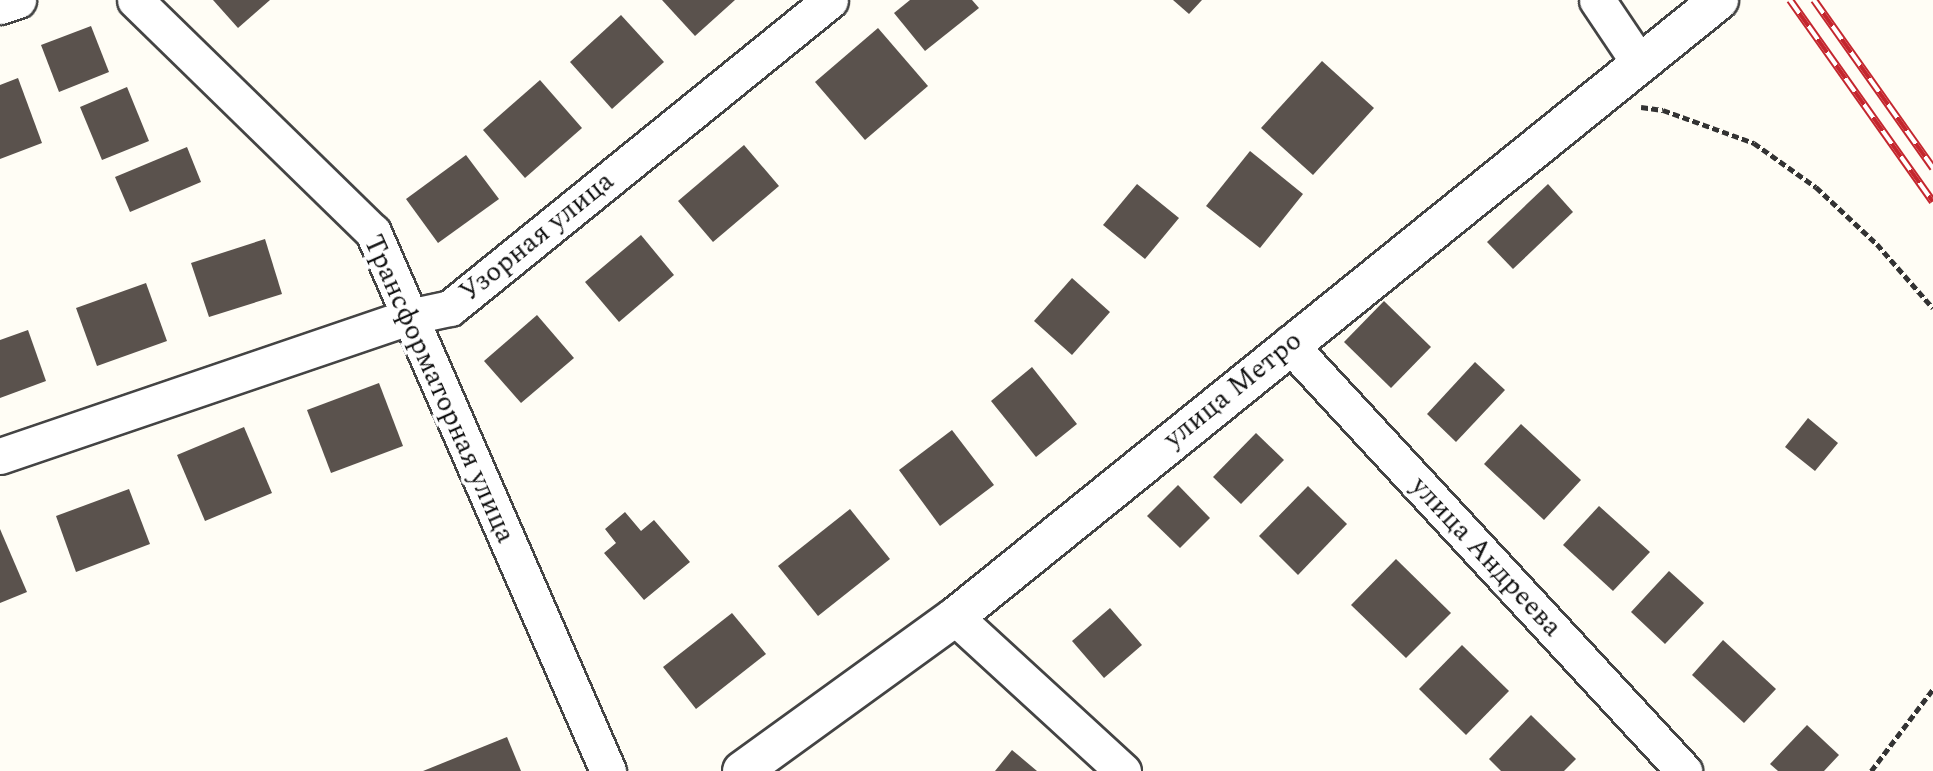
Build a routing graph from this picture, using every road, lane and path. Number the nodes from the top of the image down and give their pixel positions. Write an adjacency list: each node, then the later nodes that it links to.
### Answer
1 (18, 0): 6 (street)
2 (135, 0): 10 (street, Трансформаторная улица)
3 (830, 0): 10 (street, Узорная улица)
4 (1597, 0): 7 (street)
5 (1719, 0): 7 (street, улица Метро)
6 (0, 6)
7 (1638, 61): 8 (street, улица Метро)
8 (1584, 104): 9 (path); 11 (street, улица Метро)
9 (1933, 308)
10 (408, 317): 12 (street, Узорная улица); 15 (street, Трансформаторная улица)
11 (1289, 344): 13 (street, улица Метро); 18 (street, улица Андреева)
12 (0, 456)
13 (955, 617): 16 (street, улица Метро); 17 (street)
14 (1933, 689): 19 (path)
15 (608, 771)
16 (742, 771)
17 (1123, 771)
18 (1684, 771)
19 (1871, 771)

